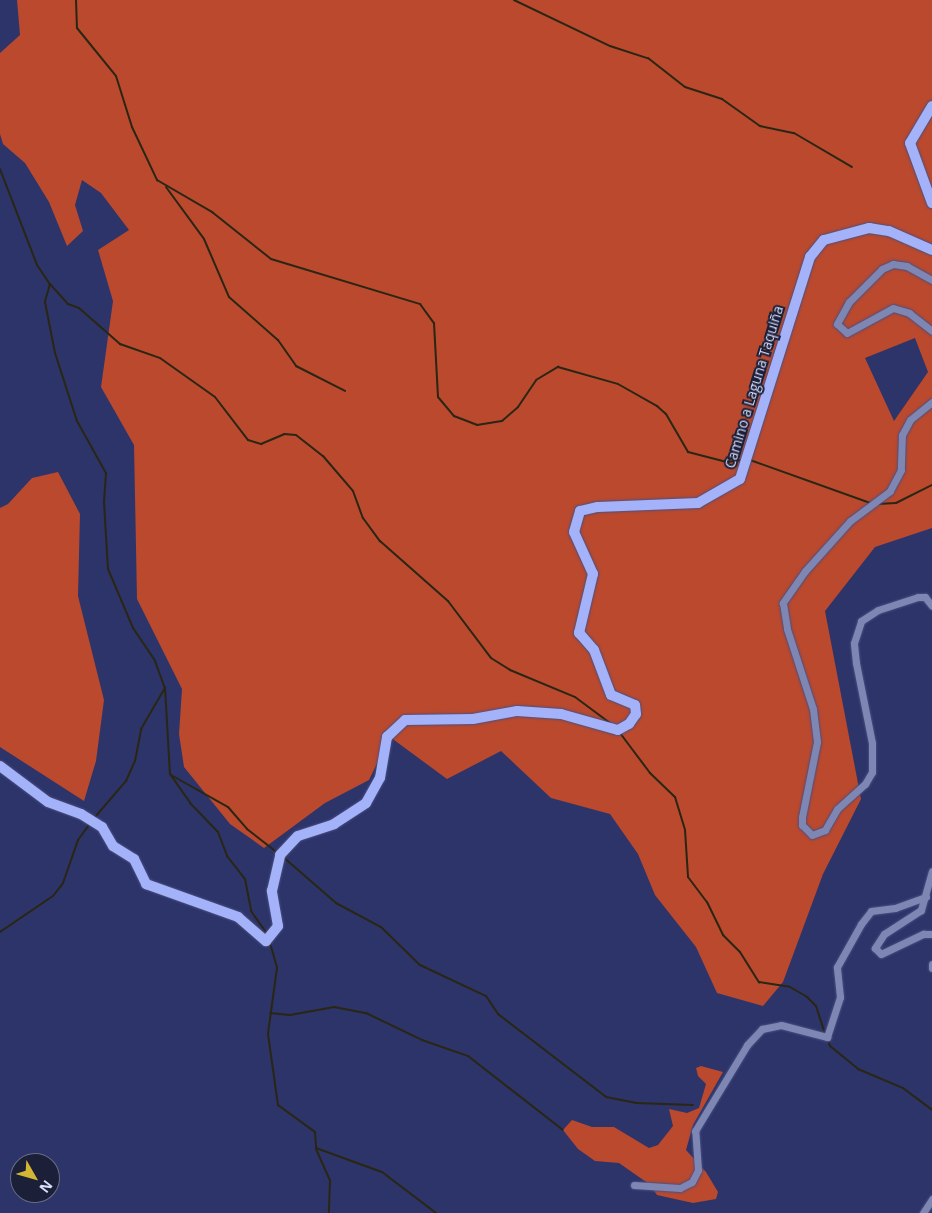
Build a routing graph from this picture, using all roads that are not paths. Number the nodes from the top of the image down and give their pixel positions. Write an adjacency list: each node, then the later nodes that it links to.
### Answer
1 (932, 106): 2 (street)
2 (932, 203)
3 (932, 250): 8 (street, Camino a Laguna Taquiña)
4 (932, 280): 5 (street)
5 (932, 330)
6 (932, 402): 7 (street)
7 (932, 606)
8 (0, 766)
9 (932, 871): 10 (street)
10 (926, 897): 11 (street); 14 (street)
11 (932, 934)
12 (932, 964): 13 (street)
13 (932, 968)
14 (634, 1185)
15 (932, 1199): 16 (street)
16 (923, 1213)

